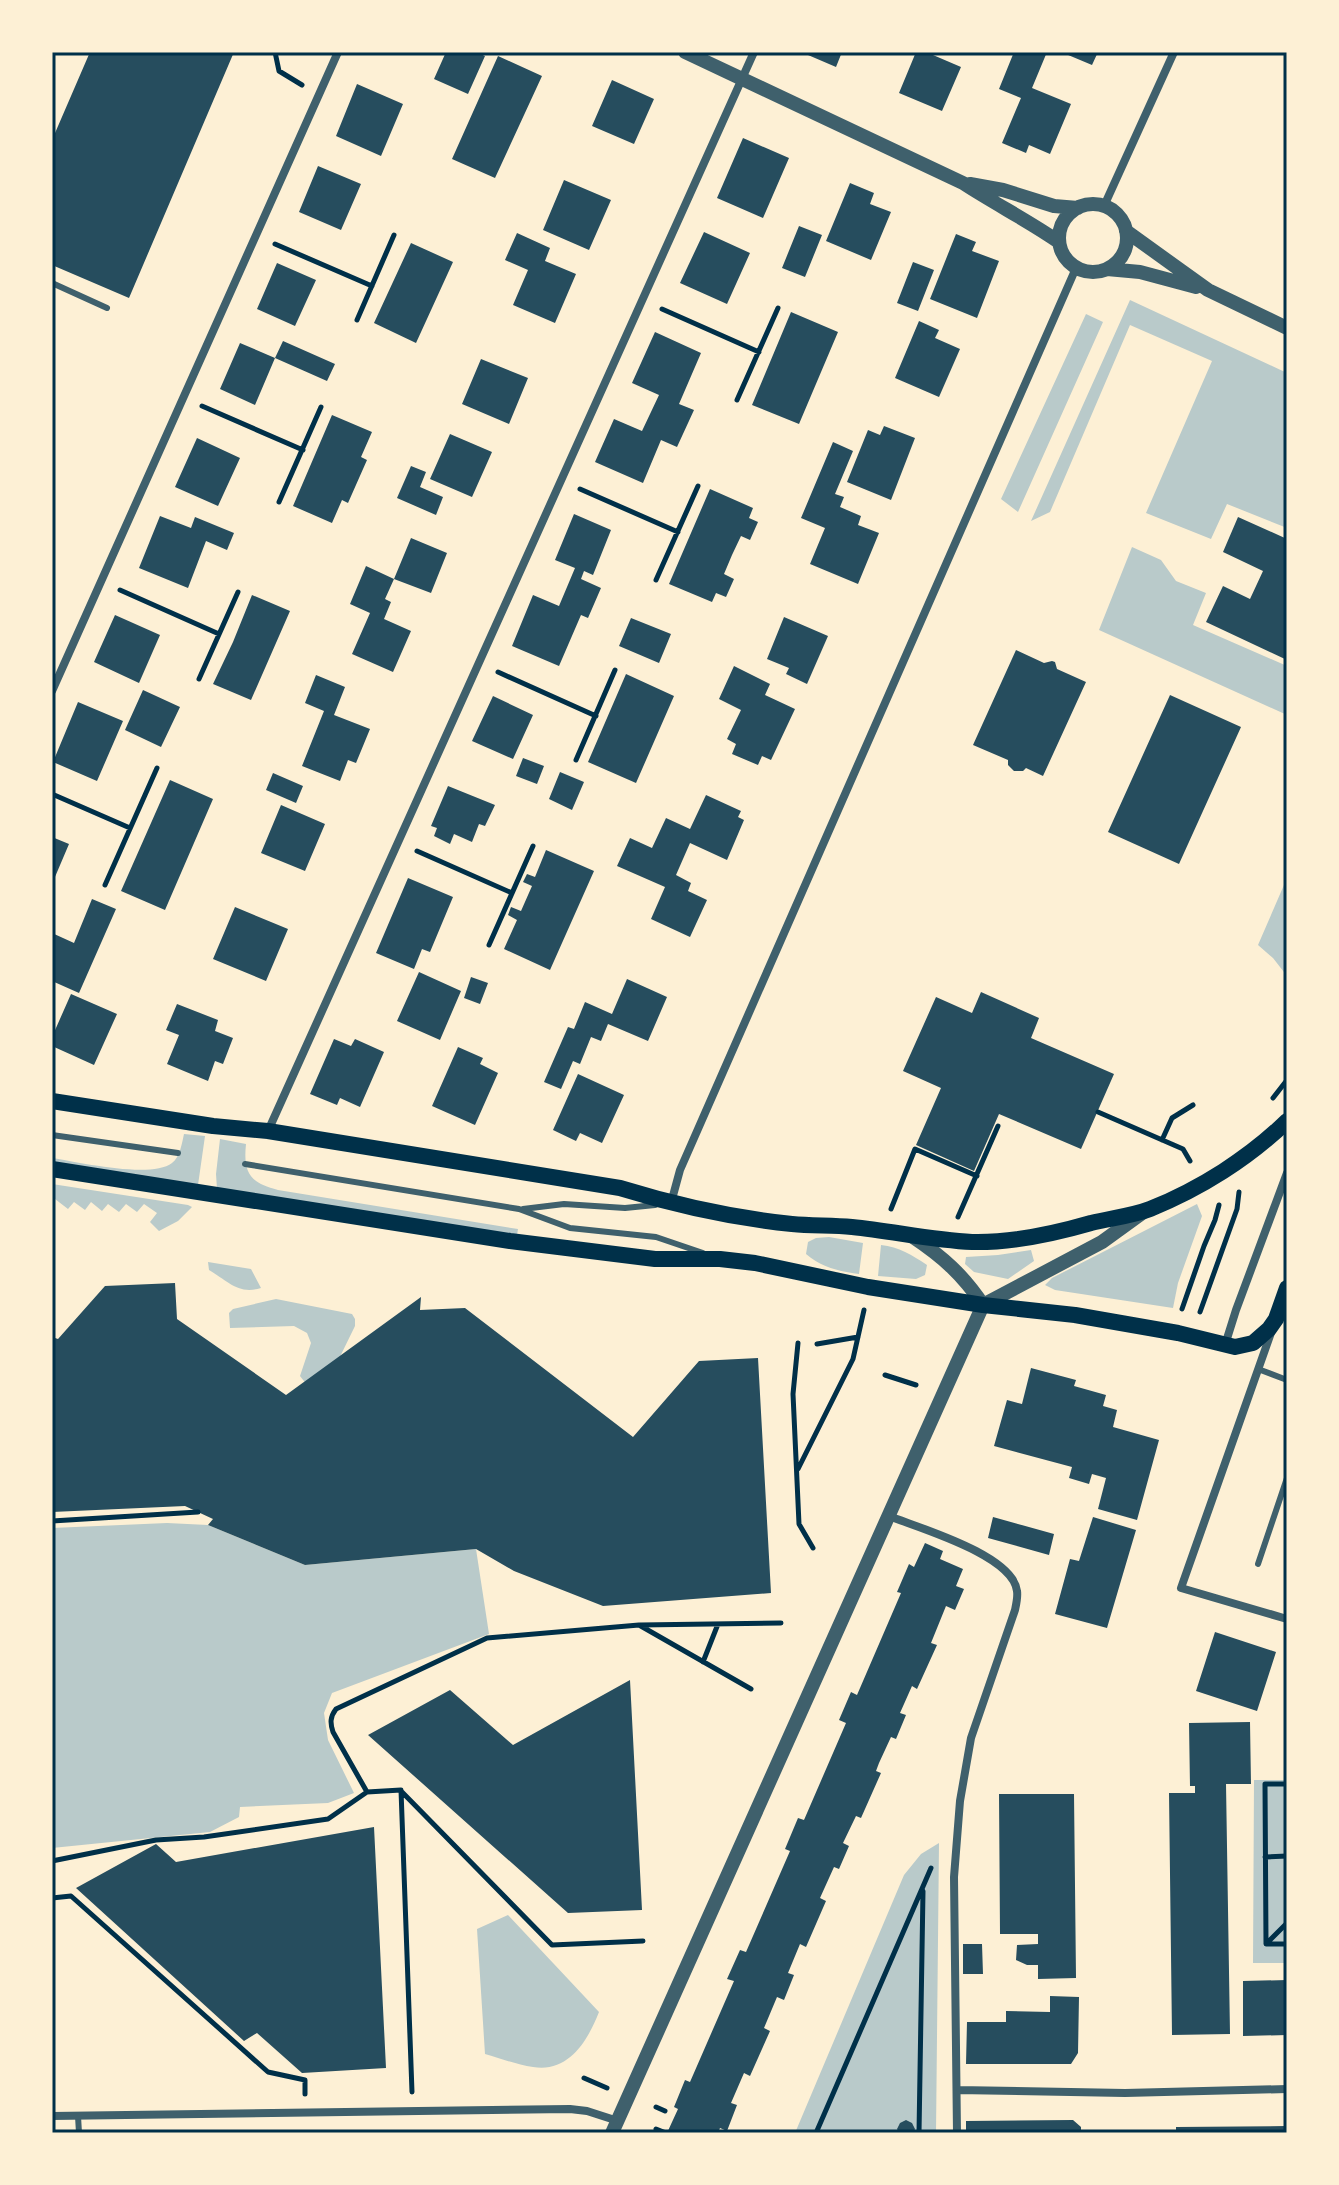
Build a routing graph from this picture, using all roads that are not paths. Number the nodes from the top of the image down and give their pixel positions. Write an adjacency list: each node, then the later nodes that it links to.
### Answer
1 (338, 52): 17 (street)
2 (685, 52): 5 (street)
3 (754, 52): 5 (street)
4 (1174, 52): 7 (street)
5 (743, 78): 6 (street); 20 (street)
6 (963, 183): 8 (street); 10 (street)
7 (1104, 206): 8 (street); 9 (street)
8 (1078, 208): 10 (street)
9 (1126, 231): 12 (street); 14 (street)
10 (1059, 242): 11 (street)
11 (1076, 268): 12 (street); 26 (street)
12 (1107, 269): 14 (street)
13 (52, 283): 15 (lane)
14 (1208, 290): 16 (street)
15 (107, 308)
16 (1287, 328)
17 (52, 691)
18 (52, 1101): 20 (main road)
19 (1287, 1121): 28 (main road)
20 (268, 1131): 26 (main road)
21 (52, 1135): 22 (lane)
22 (178, 1153)
23 (245, 1164): 27 (lane)
24 (52, 1169): 30 (main road)
25 (1287, 1173): 34 (street)
26 (671, 1203): 27 (lane); 29 (main road)
27 (519, 1209): 30 (lane)
28 (1148, 1209): 29 (main road); 32 (street)
29 (913, 1237): 32 (street)
30 (720, 1259): 32 (main road)
31 (1287, 1288): 33 (main road)
32 (983, 1305): 34 (main road); 38 (street)
33 (1276, 1319): 34 (main road); 35 (street)
34 (1225, 1346)
35 (1258, 1369): 36 (lane); 40 (street)
36 (1287, 1380)
37 (1287, 1478): 39 (lane)
38 (889, 1516): 42 (street); 45 (street)
39 (1258, 1564)
40 (1287, 1619)
41 (1287, 2089): 42 (street)
42 (957, 2090): 47 (street)
43 (52, 2116): 44 (street)
44 (78, 2116): 45 (street); 46 (lane)
45 (615, 2127)
46 (79, 2133)
47 (957, 2133)

